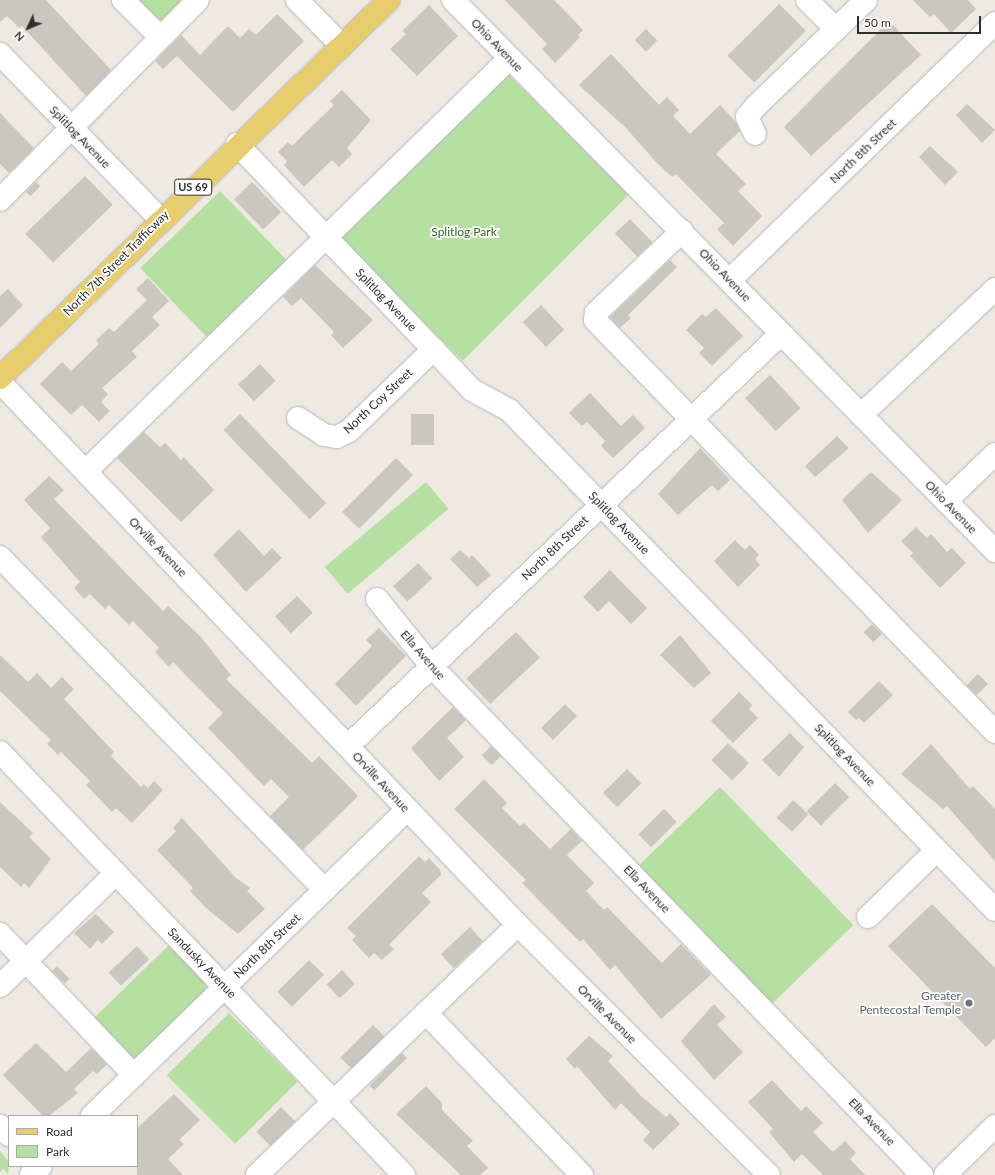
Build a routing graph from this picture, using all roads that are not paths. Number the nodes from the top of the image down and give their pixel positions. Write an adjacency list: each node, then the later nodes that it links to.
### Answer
1 (123, 0): 10 (street)
2 (198, 0): 10 (street)
3 (297, 0): 11 (street)
4 (389, 0): 11 (main road, North 7th Street Trafficway / US 69)
5 (453, 0): 13 (street, Ohio Avenue)
6 (807, 0): 9 (street)
7 (866, 0): 9 (street)
8 (995, 23): 21 (street, North 8th Street)
9 (836, 29): 15 (street)
10 (159, 36): 14 (street)
11 (341, 45): 16 (main road, North 7th Street Trafficway / US 69)
12 (0, 54): 14 (street, Splitlog Avenue)
13 (509, 58): 19 (street, Ohio Avenue); 20 (street)
14 (71, 128): 17 (street); 18 (street, Splitlog Avenue)
15 (755, 134)
16 (237, 144): 18 (main road, North 7th Street Trafficway / US 69); 20 (street, Splitlog Avenue)
17 (0, 200)
18 (160, 219): 25 (main road, North 7th Street Trafficway / US 69)
19 (682, 231): 21 (street, Ohio Avenue); 29 (street)
20 (327, 238): 24 (street, Splitlog Avenue); 31 (street)
21 (731, 279): 23 (street, Ohio Avenue)
22 (995, 289): 27 (street)
23 (781, 334): 27 (street, Ohio Avenue); 29 (street, North 8th Street)
24 (434, 349): 28 (street, North Coy Street); 33 (street, Splitlog Avenue)
25 (0, 378)
26 (0, 382): 31 (street, Orville Avenue)
27 (862, 415): 32 (street, Ohio Avenue)
28 (298, 418)
29 (692, 419): 33 (street, North 8th Street); 38 (street)
30 (995, 454): 32 (street)
31 (86, 471): 39 (street, Orville Avenue)
32 (946, 501): 34 (street, Ohio Avenue)
33 (600, 503): 37 (street, North 8th Street); 42 (street, Splitlog Avenue)
34 (995, 551)
35 (0, 557): 44 (street)
36 (376, 599): 37 (street, Ella Avenue)
37 (432, 667): 39 (street, North 8th Street); 63 (street, Ella Avenue)
38 (995, 732)
39 (348, 746): 41 (street, Orville Avenue)
40 (0, 752): 43 (street, Sandusky Avenue)
41 (408, 810): 44 (street, North 8th Street); 47 (street, Orville Avenue)
42 (937, 850): 45 (street, Splitlog Avenue); 46 (street)
43 (116, 873): 49 (street); 51 (street, Sandusky Avenue)
44 (325, 890): 51 (street, North 8th Street)
45 (995, 910)
46 (868, 917)
47 (518, 925): 52 (street); 62 (street, Orville Avenue)
48 (0, 934): 49 (street)
49 (25, 961): 50 (street); 53 (street)
50 (0, 986)
51 (224, 987): 53 (street, North 8th Street); 54 (street, Sandusky Avenue)
52 (426, 1013): 54 (street); 61 (street)
53 (134, 1075): 55 (street, North 8th Street)
54 (334, 1101): 59 (street); 60 (street, Sandusky Avenue)
55 (93, 1115)
56 (0, 1126): 58 (street)
57 (995, 1126): 64 (street)
58 (8, 1134)
59 (257, 1175)
60 (404, 1175)
61 (582, 1175)
62 (768, 1175)
63 (922, 1175)
64 (946, 1175)

